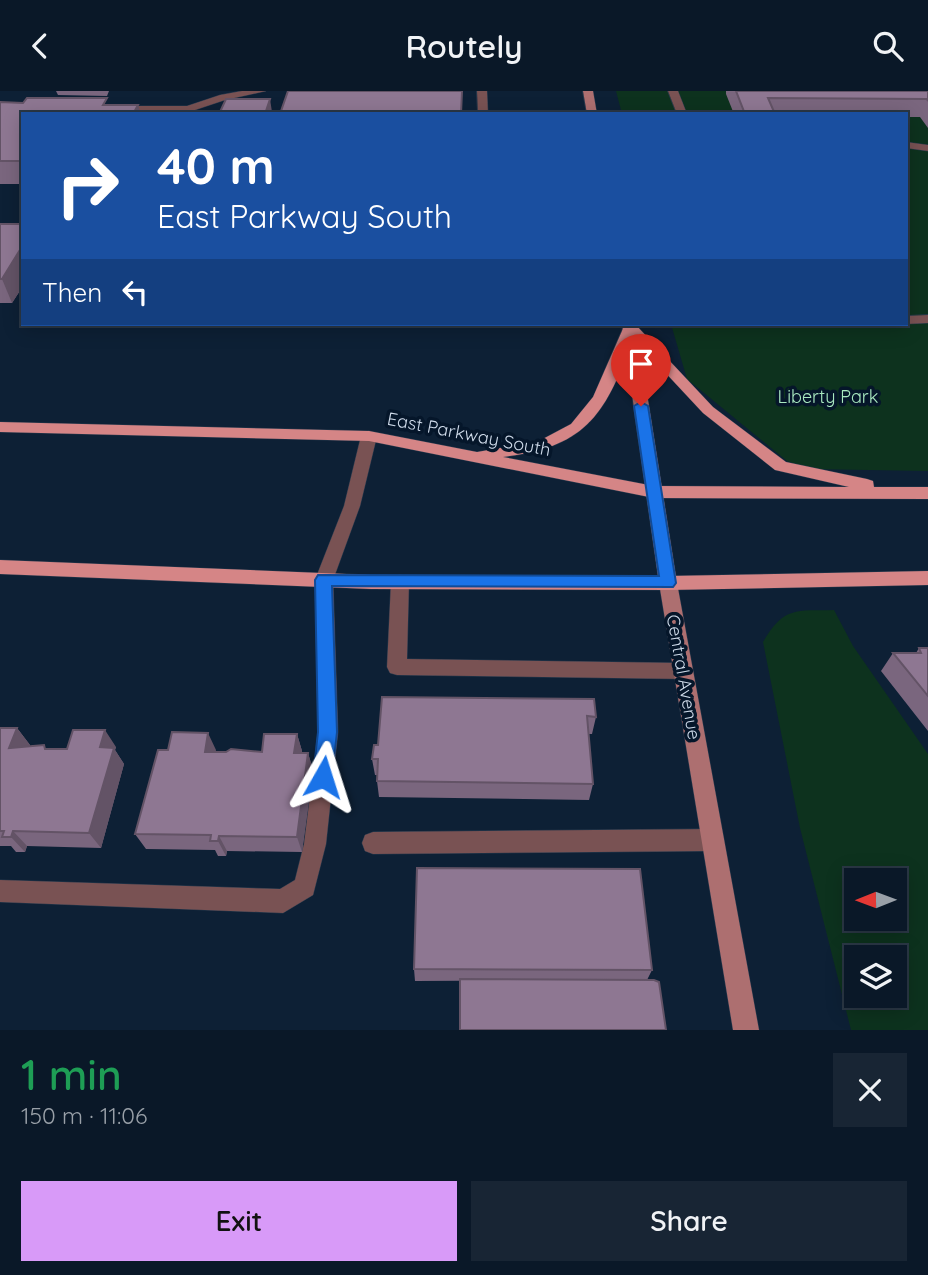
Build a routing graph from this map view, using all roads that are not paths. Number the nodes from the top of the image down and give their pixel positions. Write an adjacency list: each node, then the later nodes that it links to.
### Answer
1 (261, 91): 6 (lane)
2 (482, 91): 7 (lane)
3 (588, 91): 8 (main road)
4 (673, 91): 9 (lane)
5 (110, 109): 6 (lane)
6 (187, 111)
7 (484, 112)
8 (592, 112)
9 (681, 112)
10 (908, 145): 11 (lane)
11 (928, 148)
12 (928, 319): 13 (lane)
13 (908, 320)
14 (629, 326): 17 (main road); 18 (main road, Central Avenue); 19 (main road)
15 (0, 428): 16 (main road, East Parkway South)
16 (369, 436): 17 (main road, East Parkway South); 23 (lane)
17 (470, 456): 18 (main road, East Parkway South)
18 (654, 492): 19 (main road, East Parkway South); 25 (main road, Central Avenue)
19 (897, 492): 20 (main road, East Parkway South)
20 (928, 493)
21 (0, 567): 23 (main road)
22 (928, 577): 25 (main road)
23 (324, 580): 24 (main road); 29 (lane)
24 (400, 582): 25 (main road); 26 (lane)
25 (668, 583): 26 (main road, Central Avenue)
26 (683, 671): 27 (main road, Central Avenue)
27 (713, 841): 28 (lane); 30 (main road, Central Avenue)
28 (373, 843)
29 (0, 891)
30 (746, 1030)

